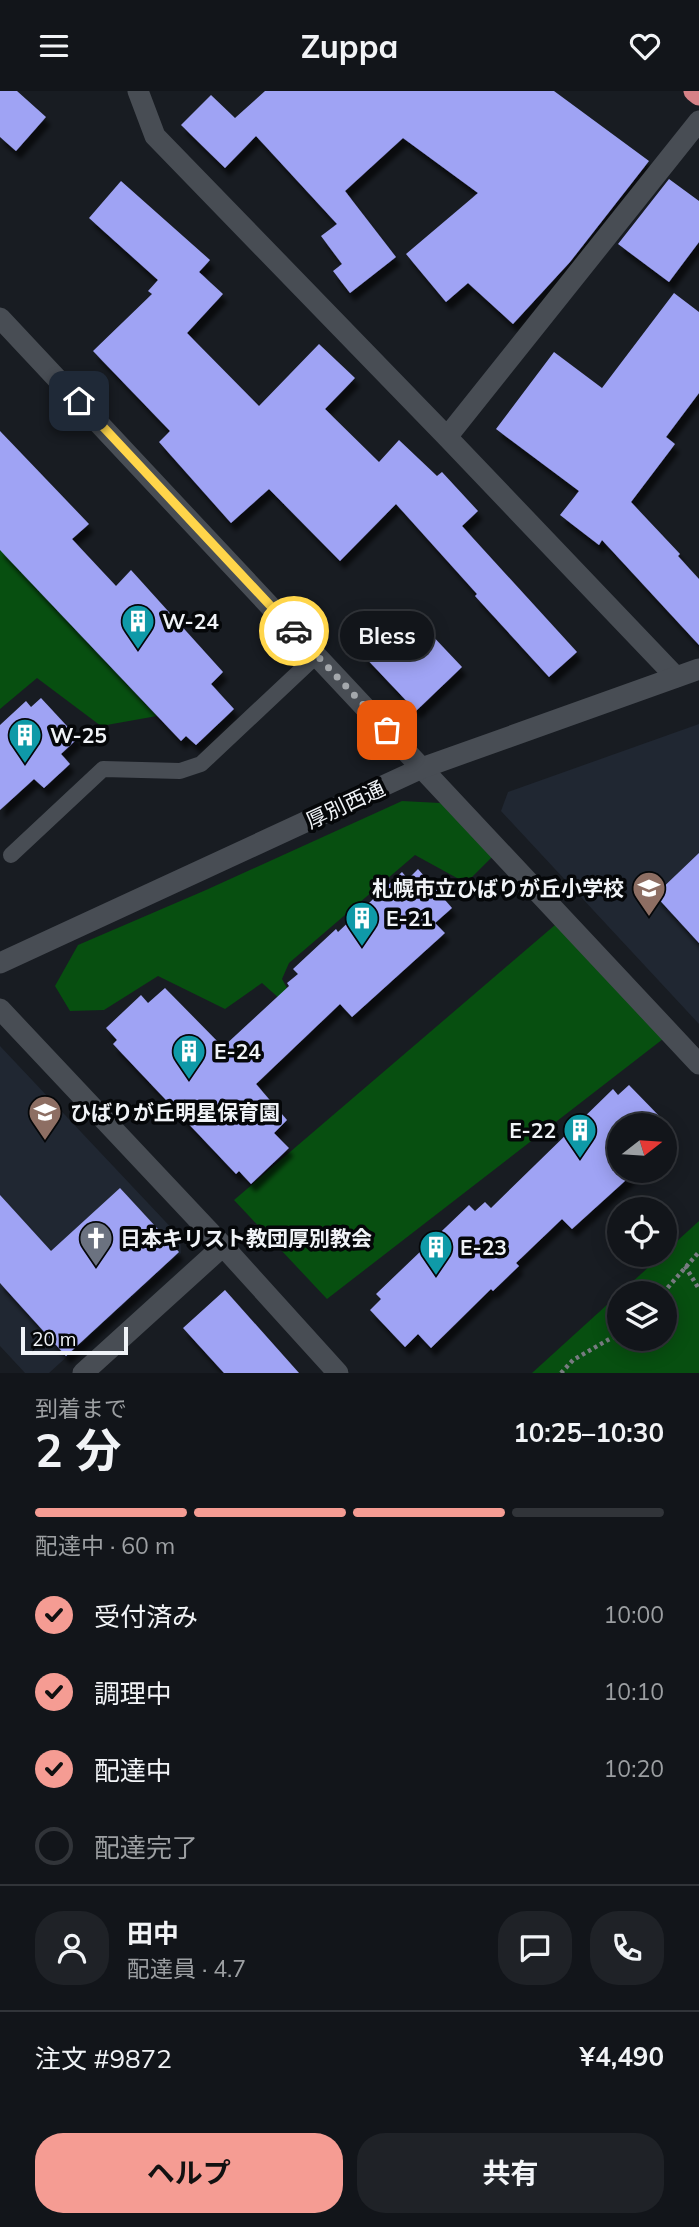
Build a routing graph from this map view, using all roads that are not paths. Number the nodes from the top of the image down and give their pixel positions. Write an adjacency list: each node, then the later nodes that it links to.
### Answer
1 (138, 91): 6 (street)
2 (694, 91): 3 (highway)
3 (699, 95)
4 (699, 121): 6 (street)
5 (2, 323): 7 (street)
6 (447, 437): 9 (street)
7 (317, 655): 10 (street); 11 (lane)
8 (699, 669): 9 (street, 厚別西通)
9 (676, 677): 10 (street, 厚別西通)
10 (422, 768): 12 (street, 厚別西通); 14 (street)
11 (11, 855)
12 (0, 963)
13 (0, 1009): 15 (street)
14 (699, 1064)
15 (223, 1246): 16 (street); 17 (street)
16 (83, 1373)
17 (338, 1373)

